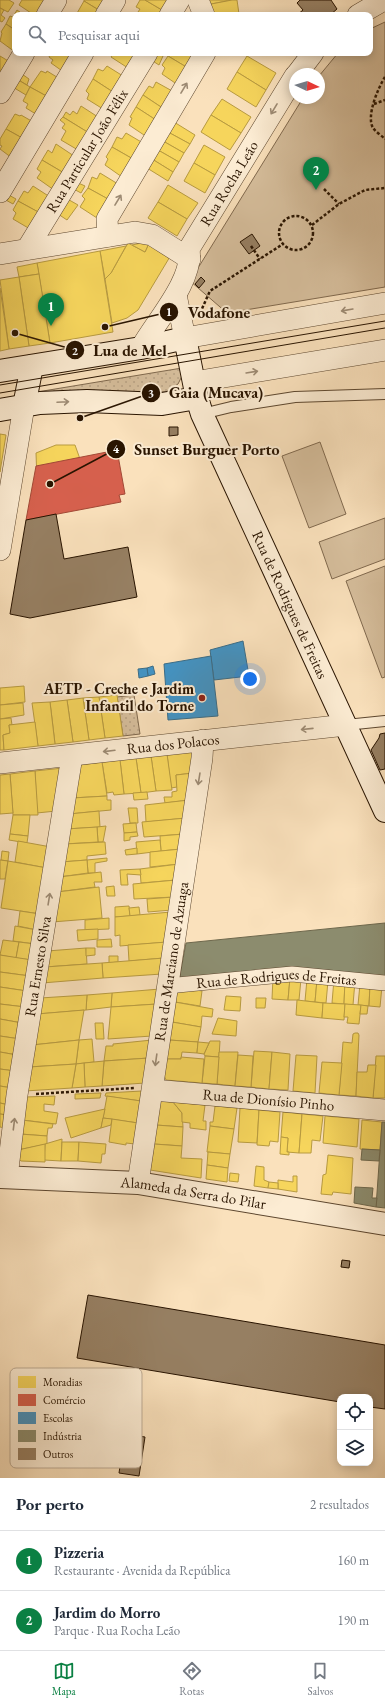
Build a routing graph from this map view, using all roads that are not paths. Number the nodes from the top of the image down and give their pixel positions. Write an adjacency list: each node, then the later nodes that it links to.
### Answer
1 (56, 0): 6 (street)
2 (115, 0): 7 (street)
3 (179, 0): 8 (street)
4 (198, 0): 9 (street)
5 (384, 0): 10 (street)
6 (49, 12)
7 (108, 12)
8 (172, 12)
9 (203, 12)
10 (363, 12)
11 (22, 56): 18 (street)
12 (81, 56): 19 (street)
13 (145, 56): 21 (street, Rua Particular João Félix)
14 (203, 56): 20 (street, one-way to 14)
15 (311, 56): 16 (street)
16 (302, 68)
17 (289, 86): 23 (street, Rua Rocha Leão, one-way to 23)
18 (0, 92)
19 (0, 192)
20 (108, 236): 21 (street); 23 (street)
21 (27, 249): 22 (street)
22 (0, 254)
23 (190, 259): 24 (street, Rua Rocha Leão)
24 (176, 295): 26 (street); 27 (street, Rua Rocha Leão)
25 (385, 303): 26 (street, one-way to 26)
26 (185, 338): 27 (main road); 32 (main road, Rua de Rodrigues de Freitas)
27 (141, 348): 29 (main road)
28 (385, 350): 32 (street, one-way to 28)
29 (32, 366): 30 (main road); 33 (main road)
30 (0, 371)
31 (385, 394): 32 (lane)
32 (198, 398): 33 (main road, one-way to 32); 37 (main road, Rua de Rodrigues de Freitas)
33 (24, 406): 34 (main road); 35 (street)
34 (0, 410)
35 (0, 550)
36 (385, 721): 37 (lane)
37 (346, 725): 38 (street, Rua dos Polacos, one-way to 38); 41 (main road, Rua de Rodrigues de Freitas)
38 (203, 740): 39 (street, Rua dos Polacos, one-way to 39); 43 (street, Rua de Marciano de Azuaga, one-way to 43)
39 (72, 756): 40 (street, Rua dos Polacos); 46 (street, Rua Ernesto Silva, one-way to 39)
40 (0, 763)
41 (385, 811)
42 (385, 983): 43 (street, Rua de Rodrigues de Freitas)
43 (167, 986): 44 (street, Rua de Marciano de Azuaga, one-way to 44)
44 (153, 1090): 45 (street, Rua de Dionísio Pinho); 47 (street, Rua de Marciano de Azuaga)
45 (385, 1110)
46 (3, 1177): 47 (main road, Alameda da Serra do Pilar)
47 (138, 1183): 48 (main road, Alameda da Serra do Pilar)
48 (385, 1224)

